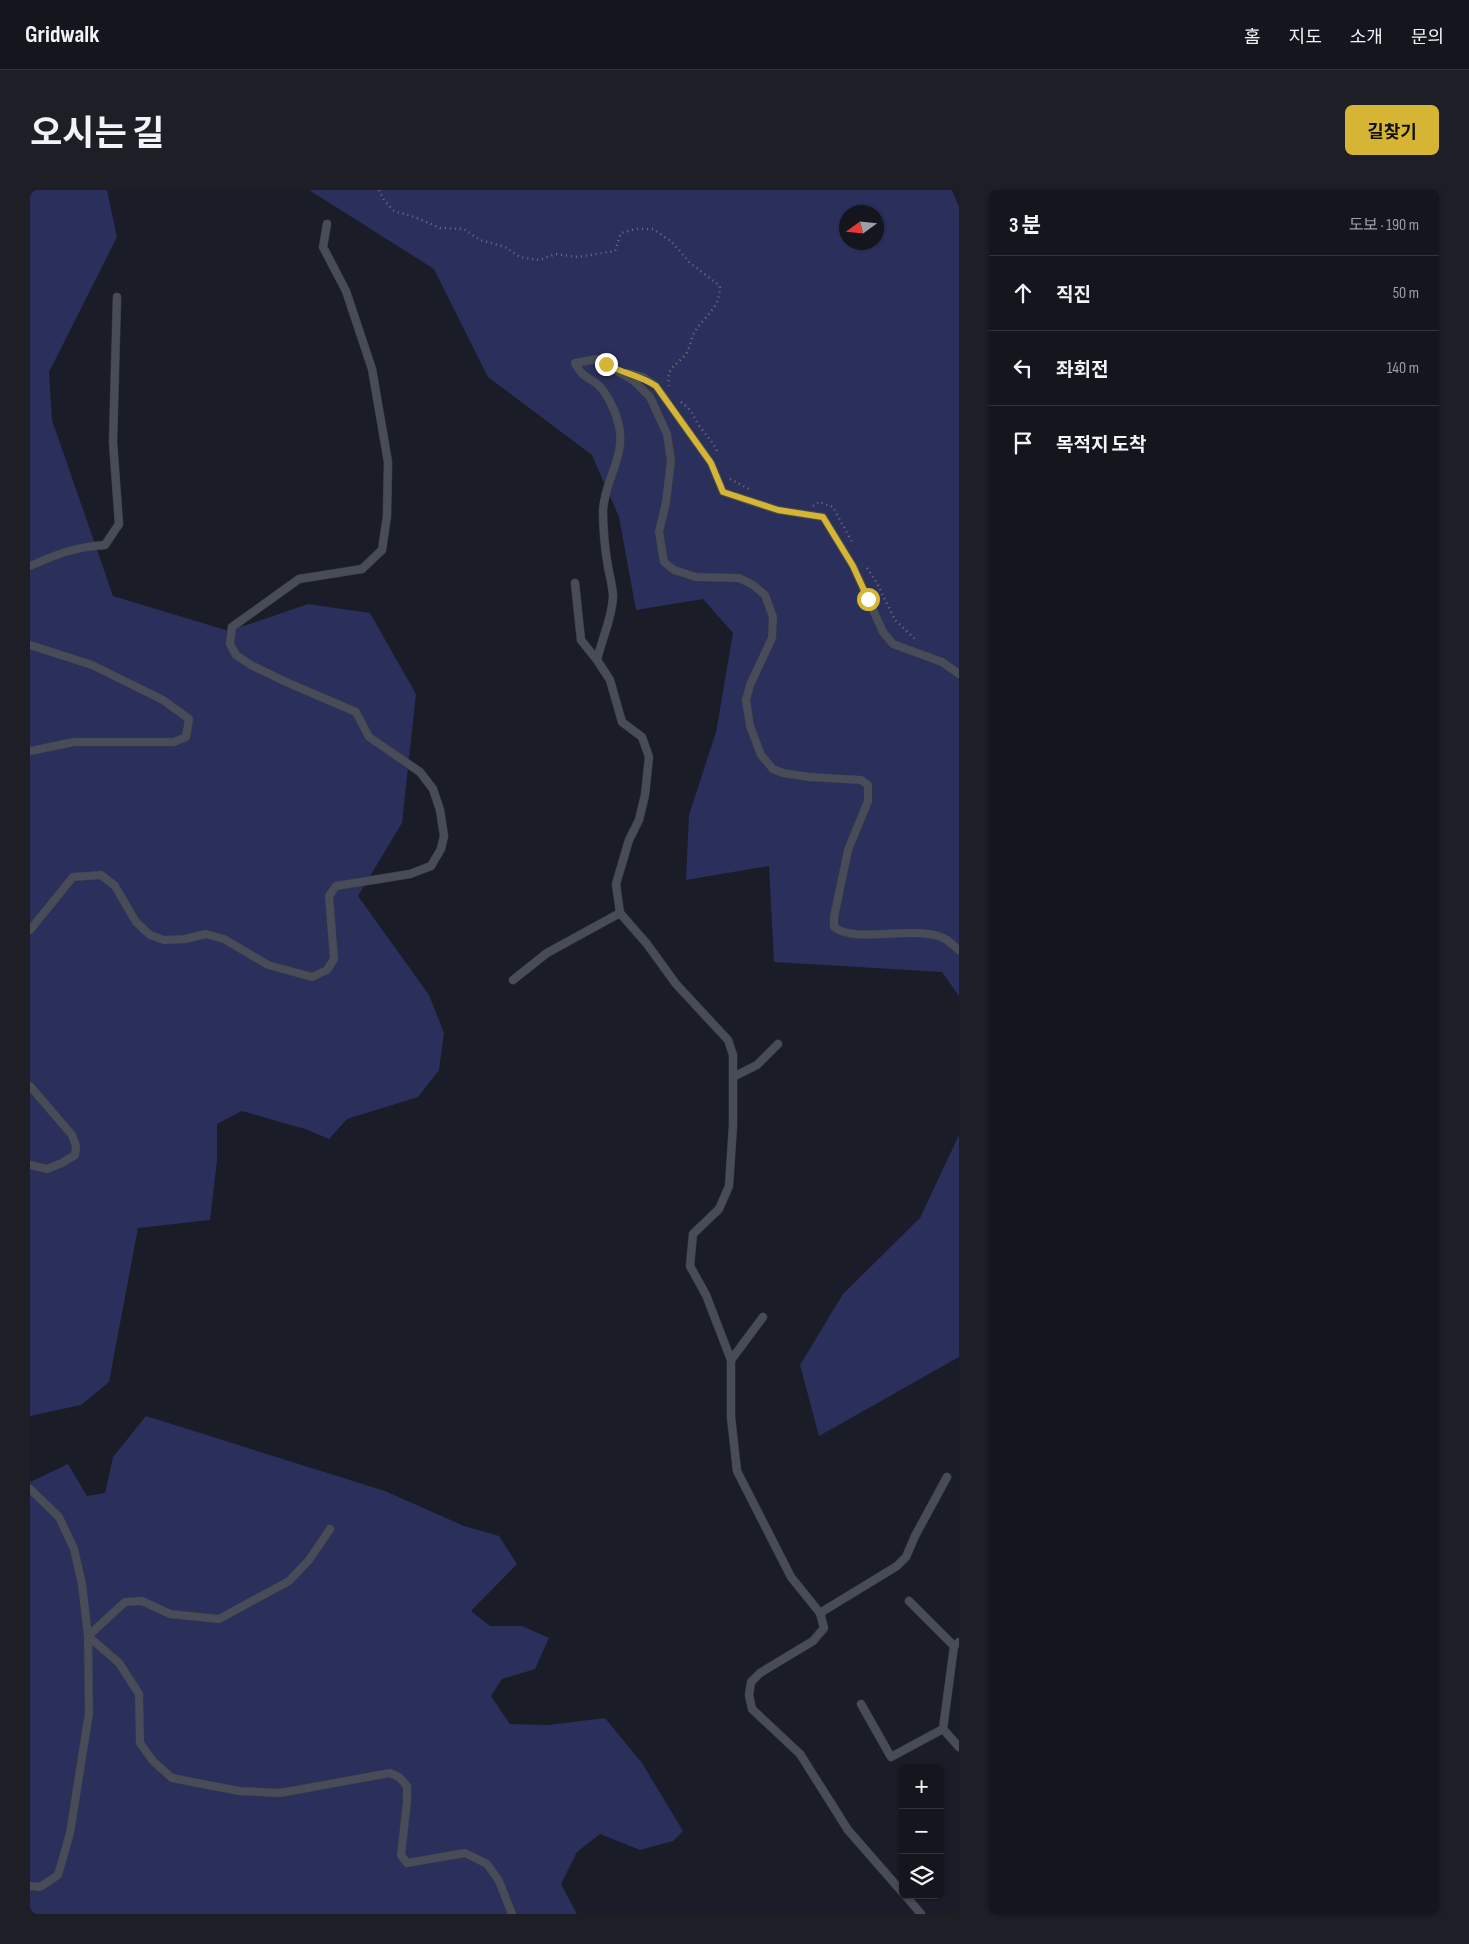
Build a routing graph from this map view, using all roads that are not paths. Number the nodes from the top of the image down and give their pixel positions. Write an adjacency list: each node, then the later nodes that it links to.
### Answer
1 (327, 224): 11 (lane)
2 (117, 297): 4 (lane)
3 (616, 369): 7 (lane); 8 (lane); 12 (lane)
4 (30, 566)
5 (575, 584): 7 (lane)
6 (30, 645): 9 (lane)
7 (597, 660): 10 (lane)
8 (959, 674)
9 (30, 751)
10 (620, 913): 13 (lane); 15 (lane)
11 (30, 930)
12 (959, 950)
13 (513, 980)
14 (778, 1044): 15 (lane)
15 (734, 1076): 19 (lane)
16 (30, 1086): 17 (lane)
17 (30, 1165)
18 (763, 1317): 19 (lane)
19 (731, 1360): 24 (lane)
20 (947, 1477): 24 (lane)
21 (30, 1488): 25 (lane)
22 (330, 1529): 25 (lane)
23 (909, 1601): 26 (lane)
24 (820, 1613): 31 (lane)
25 (88, 1636): 30 (lane); 33 (lane)
26 (957, 1644): 28 (lane)
27 (861, 1704): 28 (lane)
28 (944, 1729): 29 (lane)
29 (959, 1747)
30 (30, 1886)
31 (899, 1888)
32 (908, 1899): 34 (lane)
33 (512, 1914)
34 (921, 1914)

